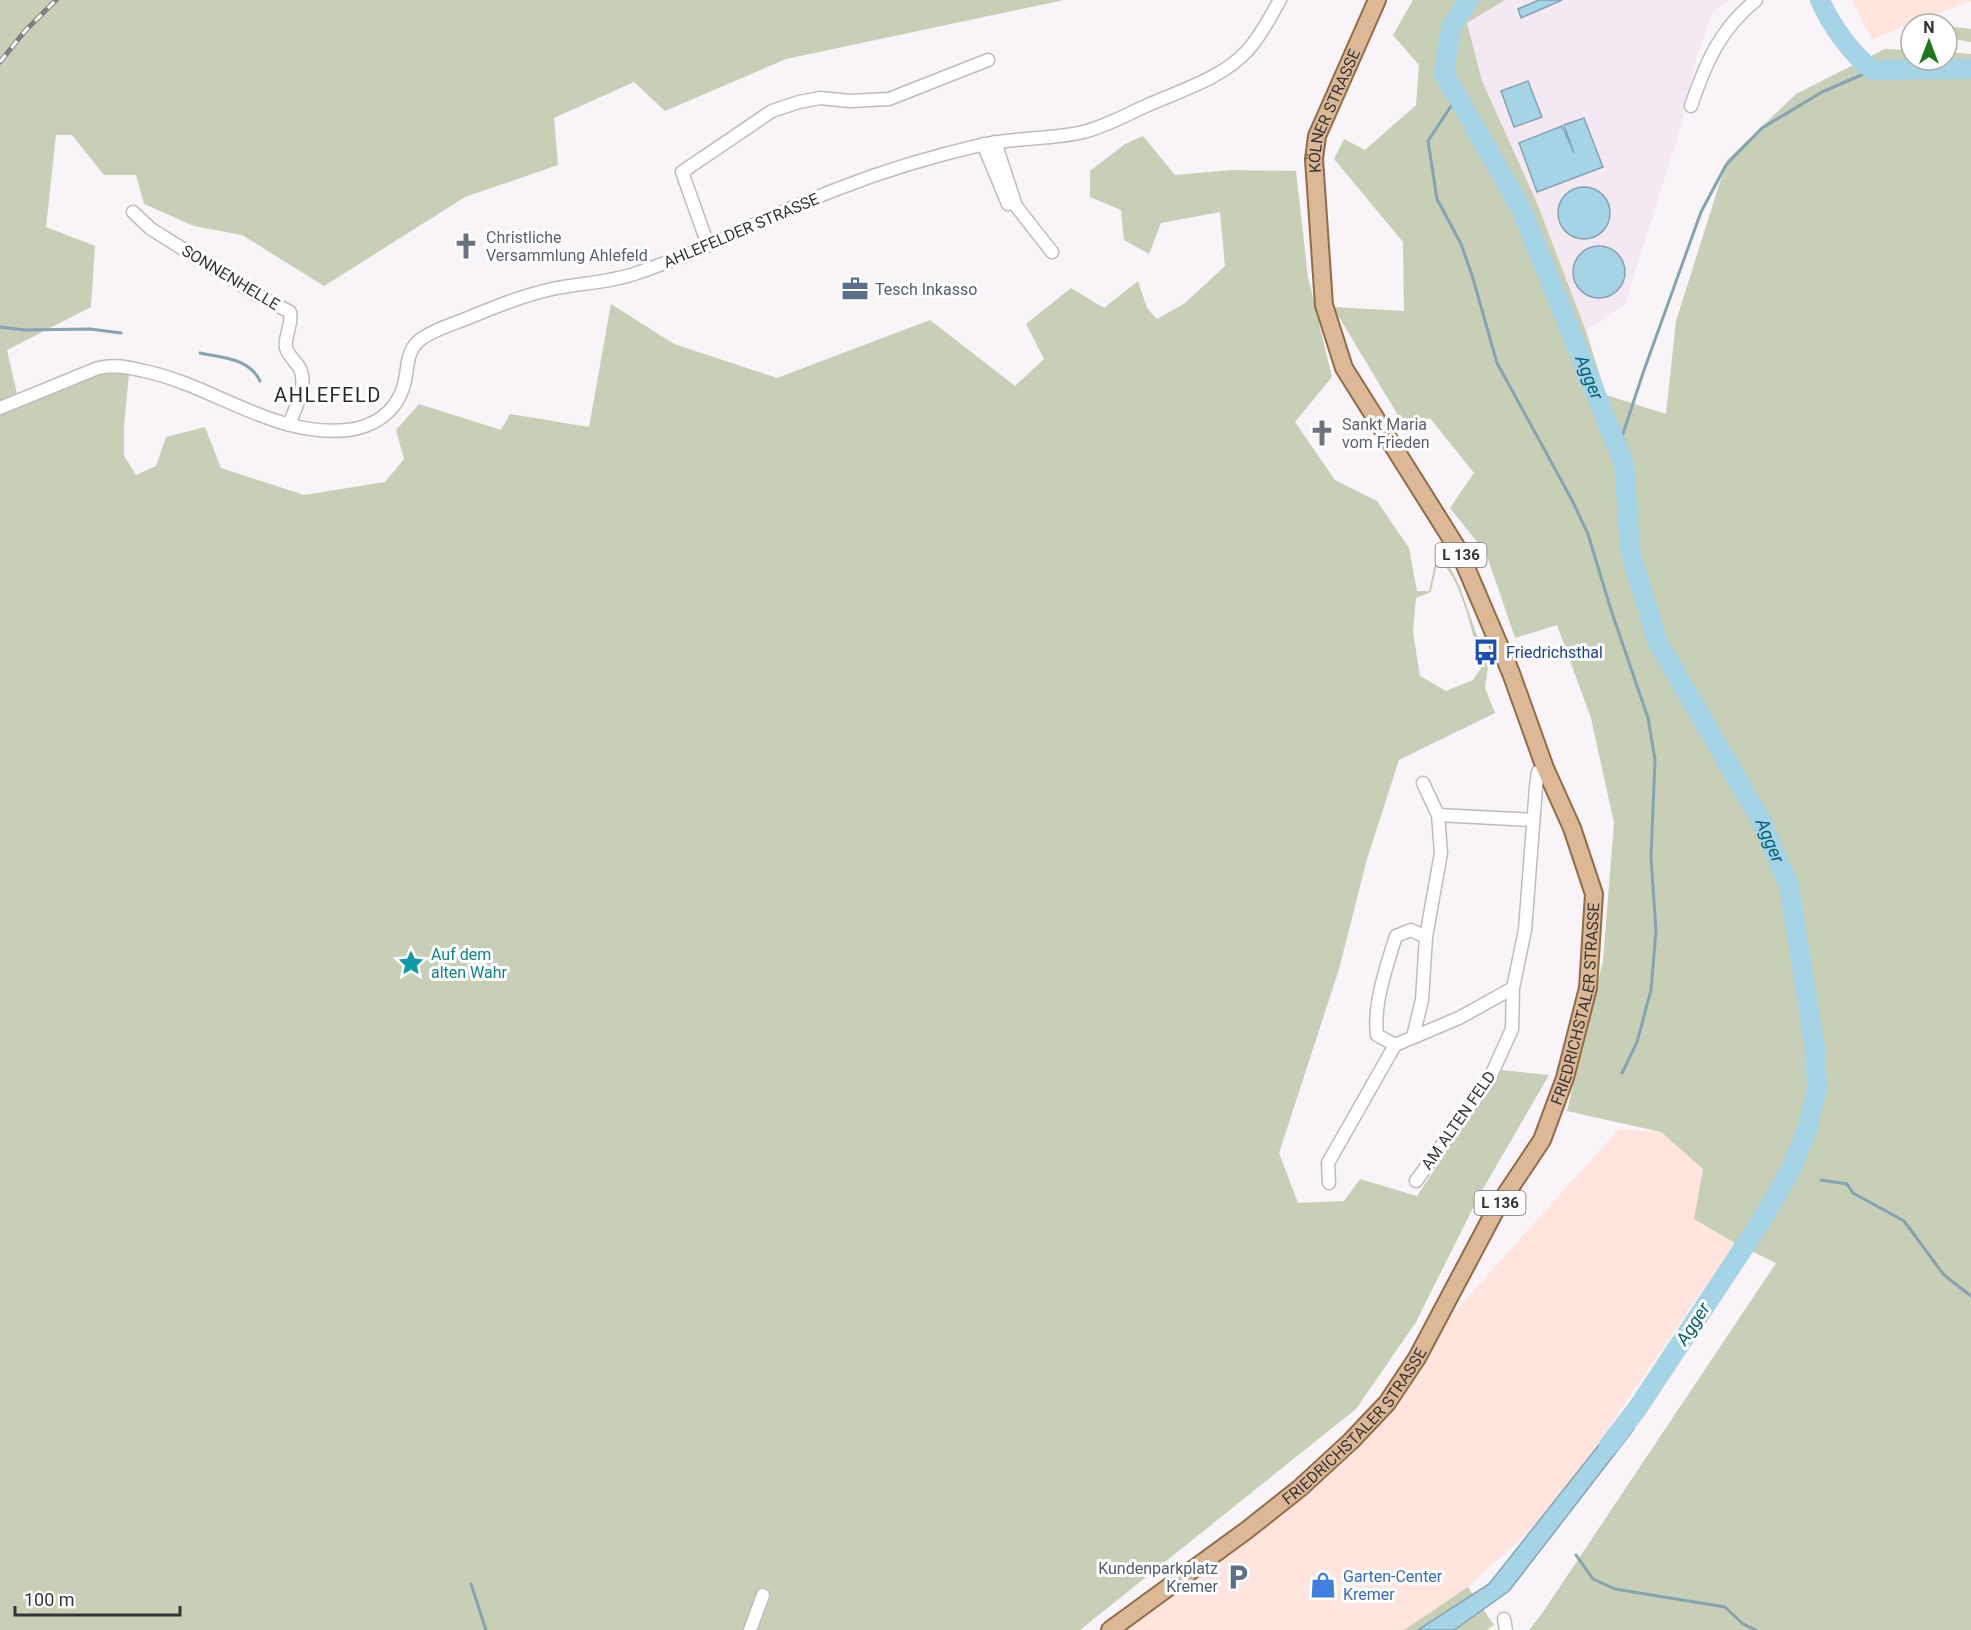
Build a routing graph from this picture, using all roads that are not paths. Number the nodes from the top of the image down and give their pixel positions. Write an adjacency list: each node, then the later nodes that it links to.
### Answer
1 (1280, 0): 6 (street, AHLEFELDER STRASSE)
2 (1377, 0): 8 (main road, KÖLNER STRASSE / L 136)
3 (1756, 0): 5 (street)
4 (988, 60): 9 (street)
5 (1691, 106)
6 (989, 143): 9 (street, AHLEFELDER STRASSE); 10 (street)
7 (133, 212): 12 (street, SONNENHELLE)
8 (1319, 227): 13 (main road, FRIEDRICHSTALER STRASSE / L 136)
9 (708, 245): 12 (street, AHLEFELDER STRASSE)
10 (1046, 252)
11 (0, 408): 12 (street, AHLEFELDER STRASSE)
12 (288, 424)
13 (1545, 768): 16 (street, AM ALTEN FELD); 25 (main road, FRIEDRICHSTALER STRASSE / L 136)
14 (1423, 783): 15 (street)
15 (1438, 815): 16 (street); 17 (street)
16 (1533, 820): 18 (street, AM ALTEN FELD)
17 (1426, 937): 19 (street); 20 (street)
18 (1513, 988): 19 (street); 21 (street, AM ALTEN FELD)
19 (1413, 1037): 20 (street)
20 (1395, 1045): 22 (street)
21 (1416, 1181)
22 (1329, 1183)
23 (763, 1595): 24 (street)
24 (750, 1630)
25 (1110, 1630)

